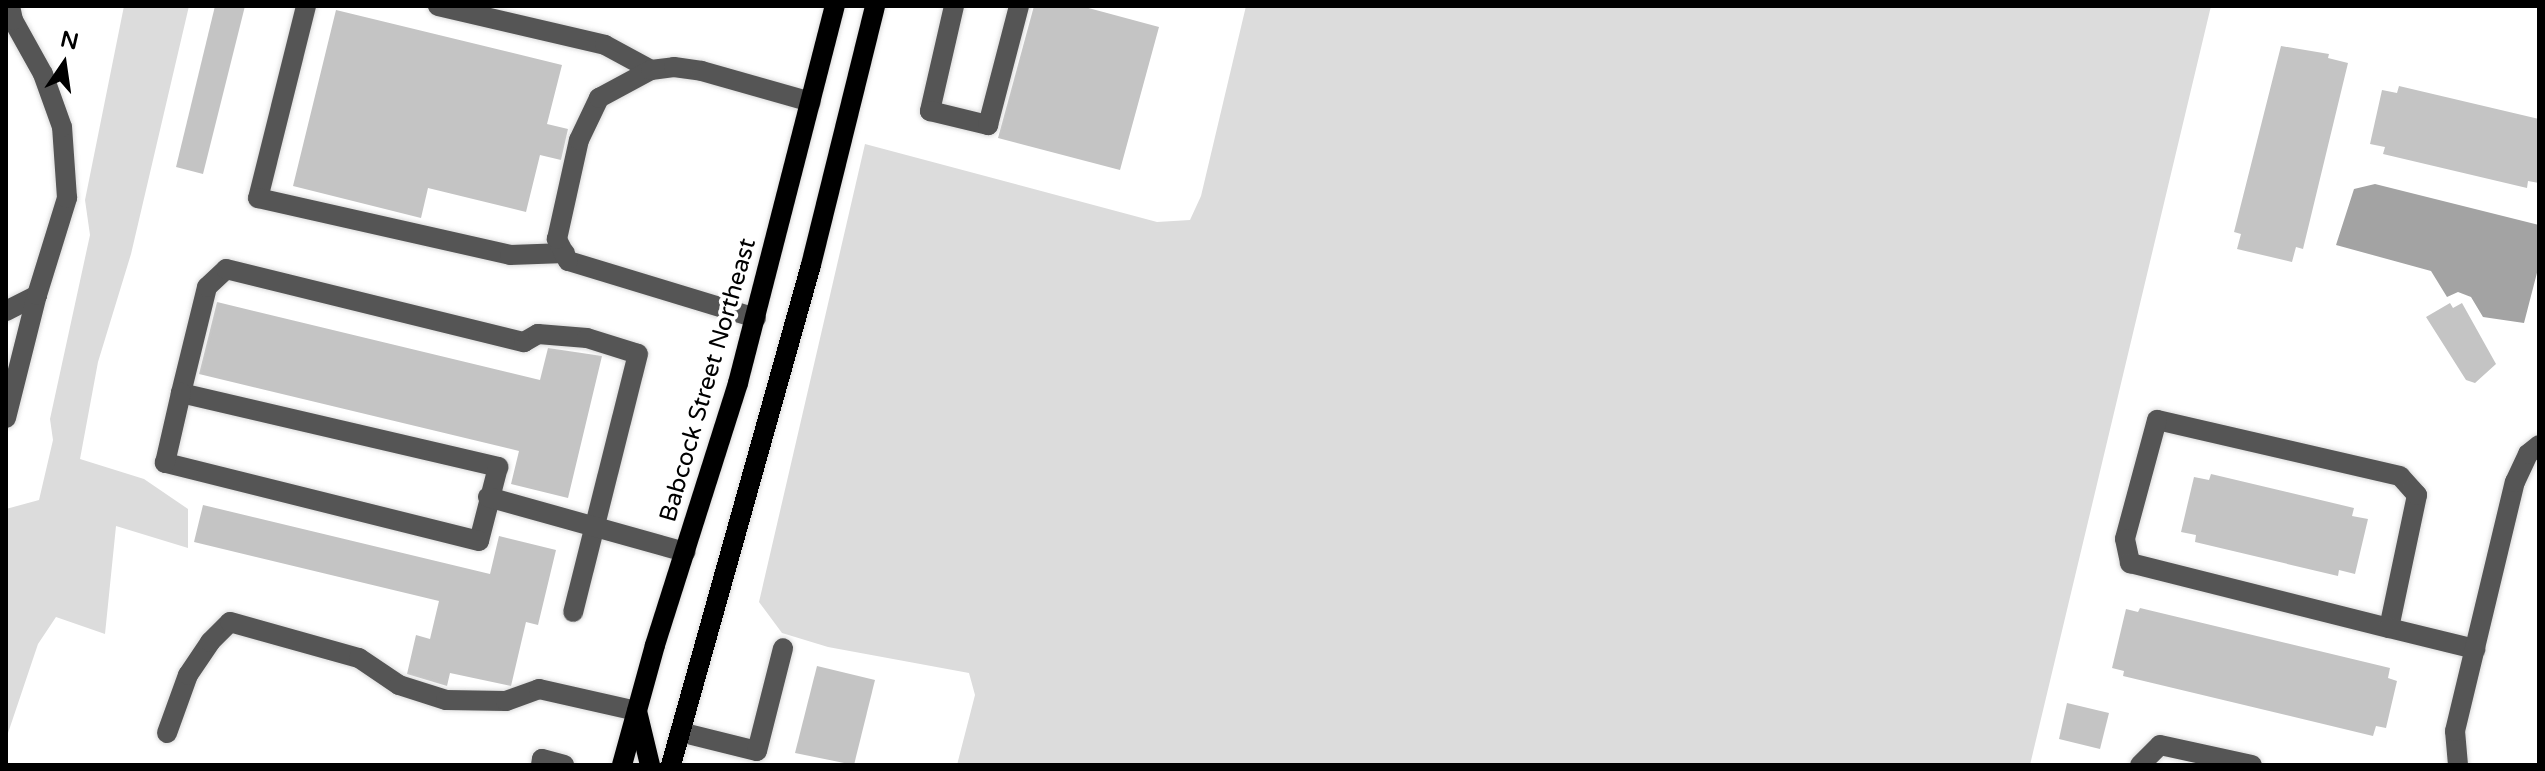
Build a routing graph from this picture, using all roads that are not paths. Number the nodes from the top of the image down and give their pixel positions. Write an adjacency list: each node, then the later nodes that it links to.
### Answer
1 (10, 6): 11 (street)
2 (306, 6): 10 (street)
3 (438, 6): 8 (street)
4 (835, 6): 9 (main road, Babcock Street Northeast)
5 (875, 6): 25 (main road)
6 (954, 6): 7 (street)
7 (1019, 6)
8 (651, 70): 9 (street); 10 (street)
9 (811, 102): 13 (main road, Babcock Street Northeast)
10 (565, 253): 13 (street)
11 (37, 295): 12 (street); 15 (street)
12 (6, 311)
13 (756, 318): 19 (main road, Babcock Street Northeast)
14 (181, 393): 17 (street); 17 (street); 18 (street)
15 (6, 418)
16 (2539, 445): 23 (street)
17 (488, 497): 18 (street)
18 (593, 528): 19 (street); 20 (street)
19 (685, 552): 24 (main road, Babcock Street Northeast)
20 (573, 612)
21 (2389, 628): 21 (street); 23 (street)
22 (783, 648): 25 (street)
23 (2475, 649): 34 (street)
24 (637, 711): 26 (street); 29 (main road, Babcock Street Northeast); 30 (main road)
25 (680, 732): 31 (main road)
26 (167, 733)
27 (541, 765): 28 (street)
28 (564, 765)
29 (622, 765)
30 (650, 765)
31 (671, 765)
32 (2140, 765): 33 (street)
33 (2252, 765)
34 (2458, 765)

